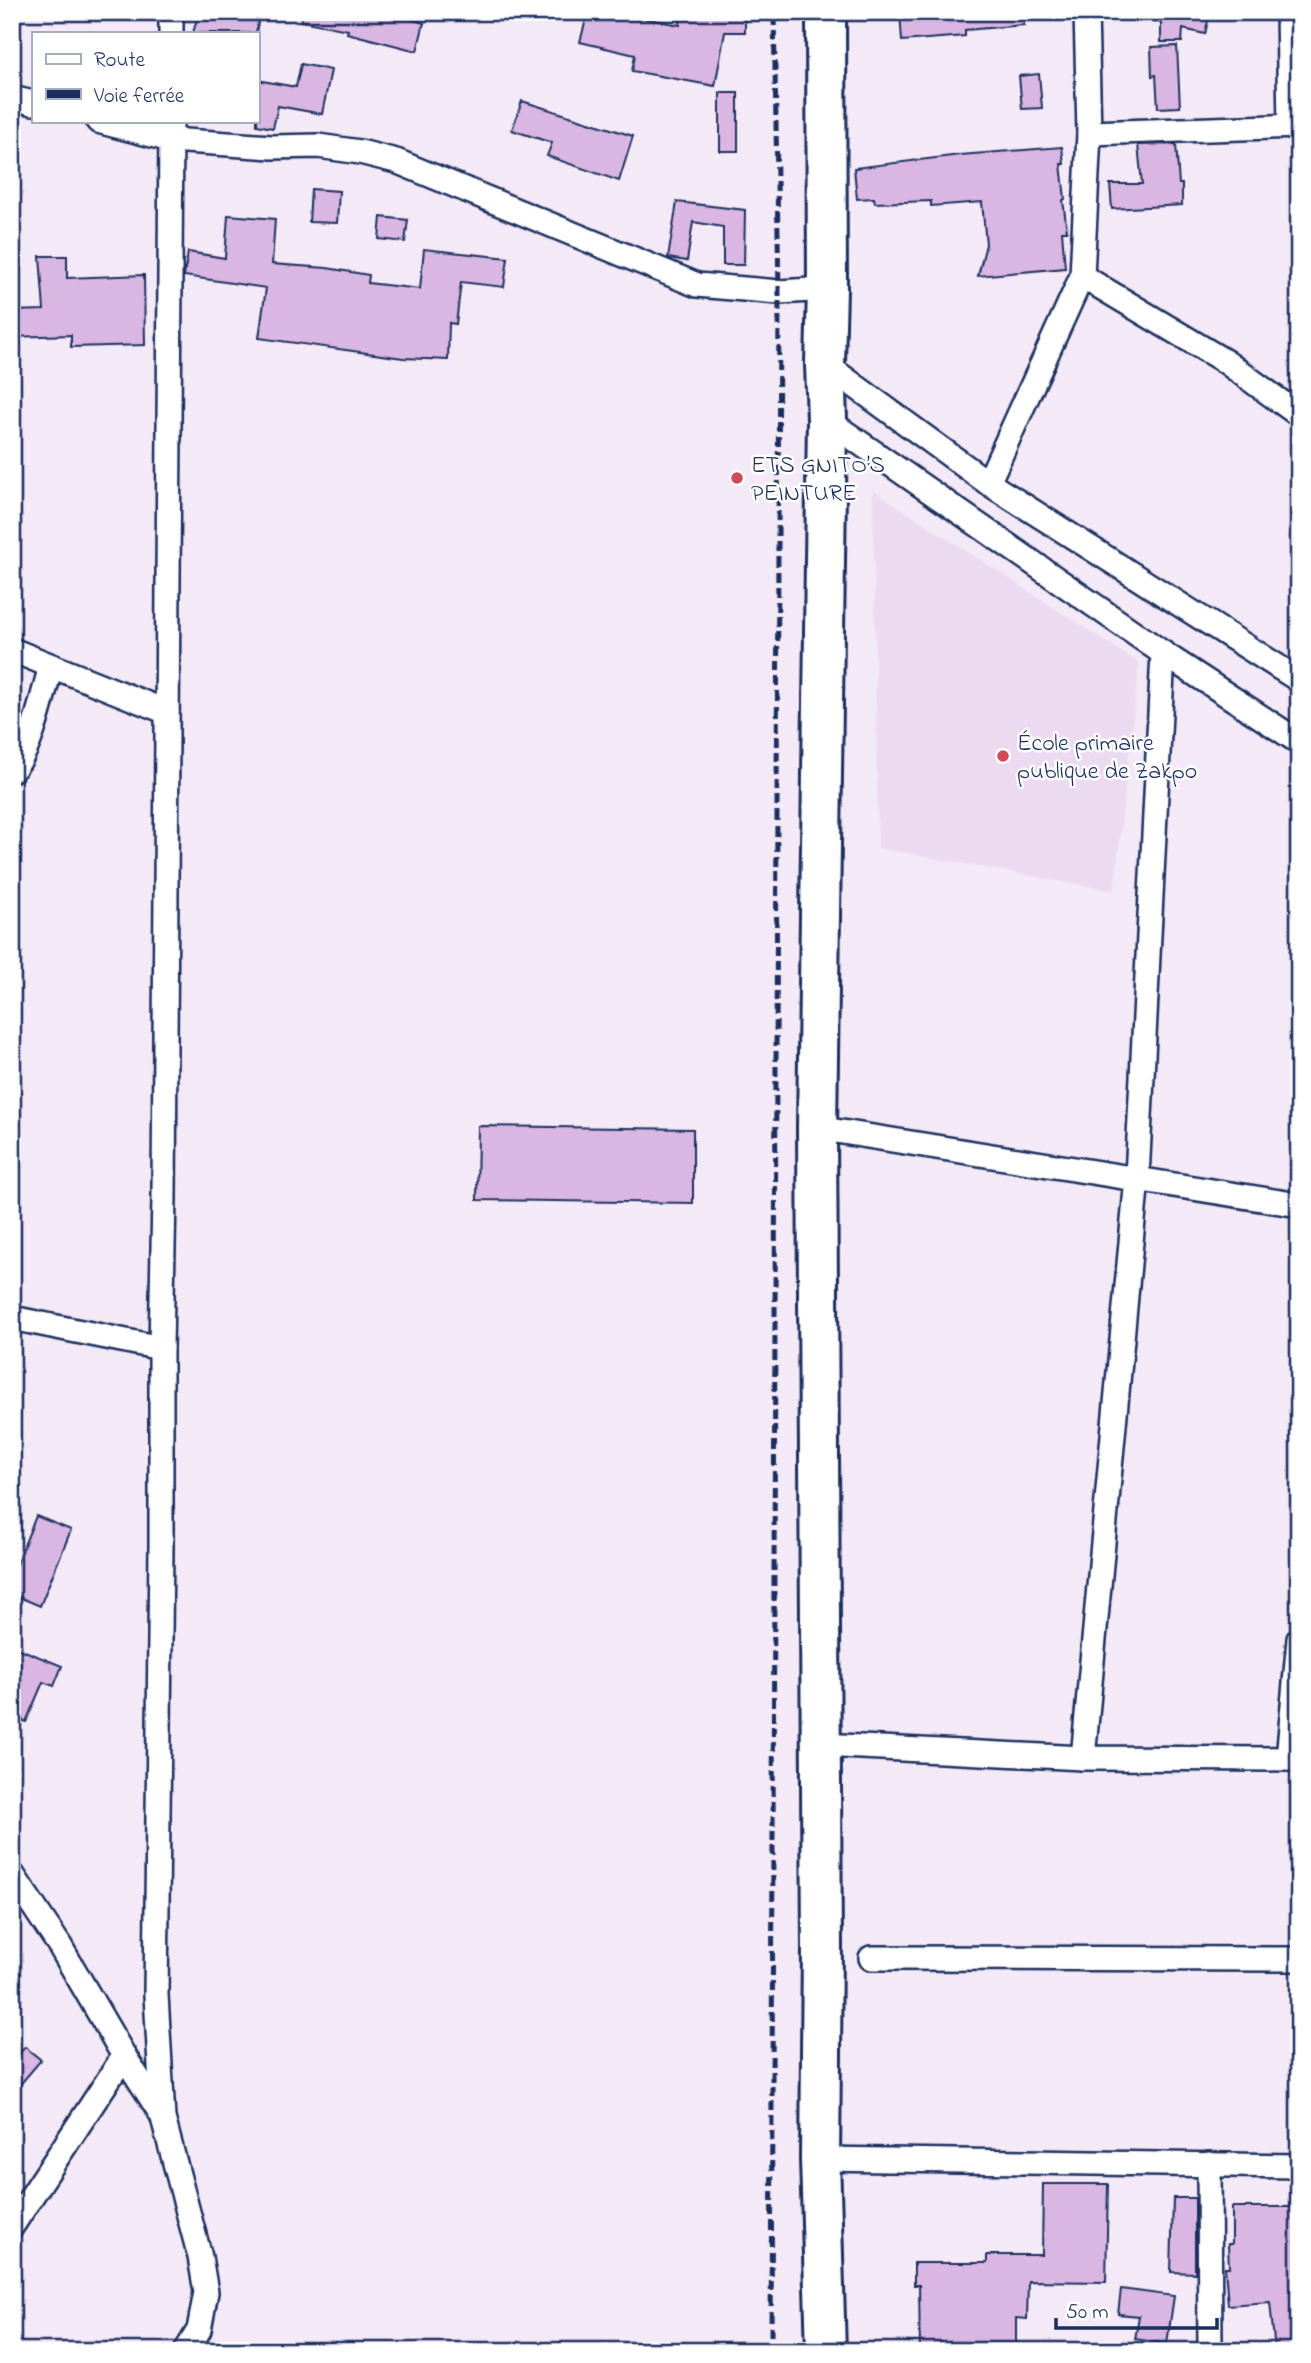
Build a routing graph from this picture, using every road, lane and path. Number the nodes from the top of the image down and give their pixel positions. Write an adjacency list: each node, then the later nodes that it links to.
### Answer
1 (171, 12): 5 (street)
2 (825, 12): 13 (highway)
3 (1086, 12): 11 (street)
4 (1288, 12): 9 (street)
5 (171, 32)
6 (12, 98): 7 (street)
7 (32, 103)
8 (106, 122): 10 (street)
9 (1294, 126): 11 (street)
10 (171, 130): 13 (street); 22 (street)
11 (1089, 133): 12 (street)
12 (1082, 276): 15 (street); 17 (street)
13 (827, 289): 14 (highway)
14 (825, 364): 16 (highway); 17 (street)
15 (1299, 415)
16 (827, 421): 19 (street); 25 (highway)
17 (988, 483): 21 (street)
18 (12, 650): 20 (street)
19 (1163, 653): 23 (street); 26 (street)
20 (51, 666): 22 (street); 24 (street)
21 (1299, 680)
22 (167, 712): 29 (street)
23 (1299, 742)
24 (12, 771)
25 (817, 1128): 26 (street); 31 (highway)
26 (1137, 1178): 27 (street); 32 (street)
27 (1299, 1205)
28 (12, 1318): 29 (street)
29 (160, 1348): 38 (street)
30 (1299, 1639): 33 (street)
31 (821, 1745): 32 (street); 39 (highway)
32 (1083, 1758): 33 (street)
33 (1293, 1759)
34 (12, 1874): 37 (street)
35 (870, 1958): 36 (street)
36 (1299, 1959)
37 (124, 2056): 38 (street); 42 (street)
38 (163, 2118): 43 (street)
39 (820, 2159): 40 (street); 44 (highway)
40 (1209, 2164): 41 (street); 45 (street)
41 (1299, 2165)
42 (12, 2226)
43 (186, 2351)
44 (826, 2351)
45 (1210, 2351)

